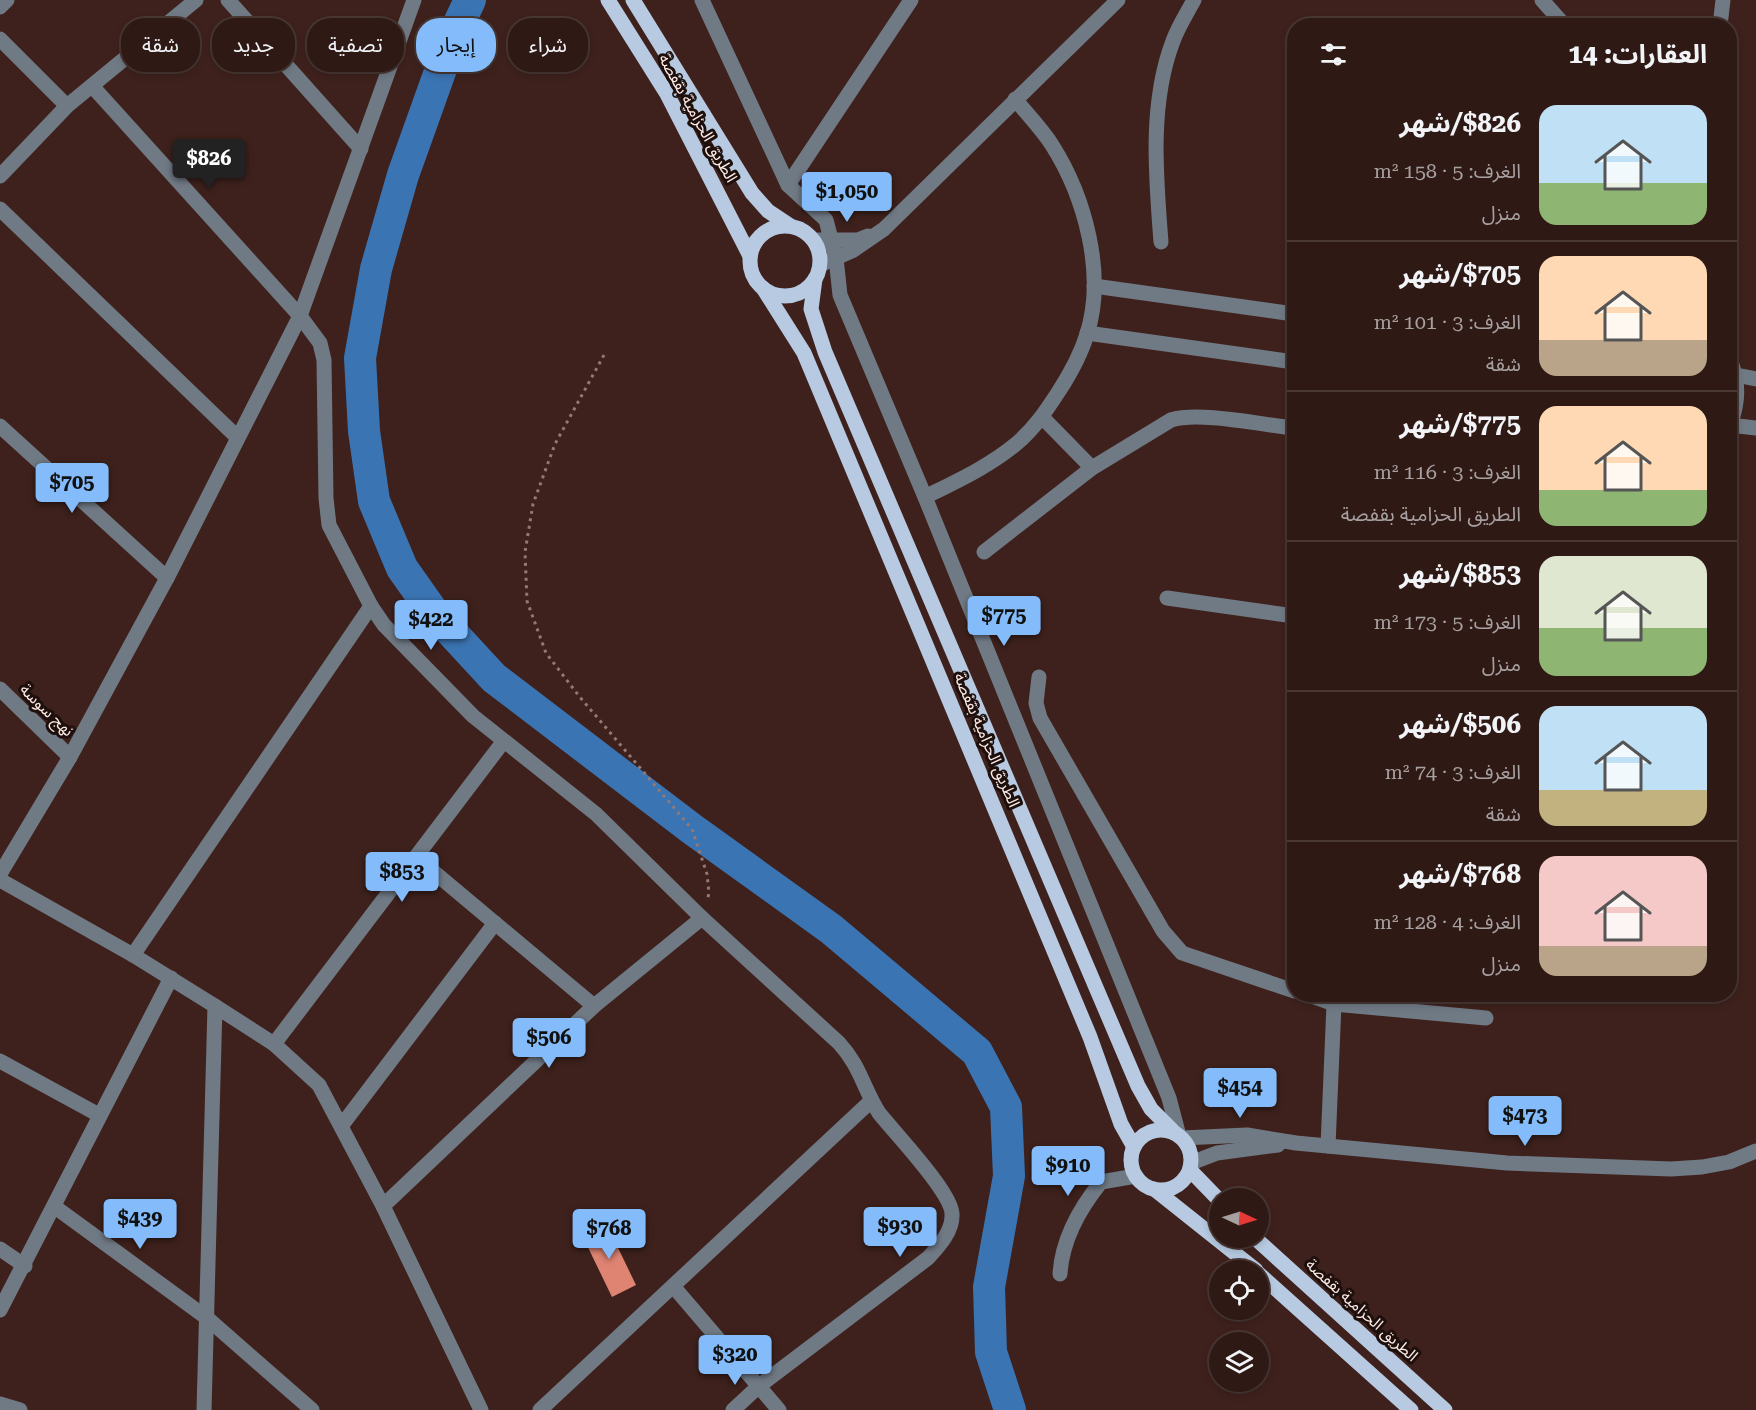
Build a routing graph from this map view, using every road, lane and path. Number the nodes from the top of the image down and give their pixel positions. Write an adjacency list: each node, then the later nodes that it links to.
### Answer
1 (7, 0): 13 (street)
2 (196, 0): 17 (street)
3 (228, 0): 20 (street)
4 (414, 0): 20 (street)
5 (608, 0): 29 (main road, الطريق الحزامية بقفصة)
6 (633, 0): 24 (main road, الطريق الحزامية بقفصة)
7 (702, 0): 22 (street)
8 (911, 0): 22 (street)
9 (1118, 0): 18 (street)
10 (1194, 0): 28 (street)
11 (1542, 0): 14 (street)
12 (1723, 0): 15 (street)
13 (0, 7)
14 (1558, 18)
15 (1721, 18)
16 (0, 39): 19 (street)
17 (93, 87): 19 (street); 35 (street)
18 (1015, 99): 25 (street); 32 (street)
19 (67, 106): 21 (street)
20 (361, 149): 35 (street)
21 (0, 176)
22 (788, 184): 27 (street)
23 (0, 209): 46 (street)
24 (789, 225): 26 (main road); 29 (main road)
25 (884, 229): 27 (street); 30 (street)
26 (814, 240): 27 (street); 31 (main road)
27 (833, 240): 30 (street)
28 (1161, 242)
29 (750, 256): 33 (main road)
30 (836, 258): 31 (street); 48 (street)
31 (818, 272): 33 (main road); 76 (main road, الطريق الحزامية بقفصة)
32 (1094, 286): 34 (street); 36 (street)
33 (763, 288): 79 (main road, الطريق الحزامية بقفصة)
34 (1287, 313)
35 (300, 316): 46 (street); 52 (street)
36 (1087, 333): 38 (street); 41 (street)
37 (604, 355): 61 (path)
38 (1287, 361)
39 (1737, 375): 40 (street)
40 (1756, 379)
41 (1042, 417): 47 (street); 48 (street)
42 (0, 426): 50 (street)
43 (1737, 426): 45 (street)
44 (1287, 427): 47 (street)
45 (1756, 428)
46 (237, 437): 50 (street)
47 (1092, 468): 49 (street)
48 (925, 497): 76 (street)
49 (984, 552)
50 (167, 578): 57 (street)
51 (1167, 598): 53 (street)
52 (371, 606): 56 (street); 63 (street)
53 (1287, 615)
54 (1039, 676): 65 (street)
55 (0, 689): 57 (street, نهج سوسة)
56 (503, 742): 58 (street); 61 (street)
57 (70, 758): 59 (street)
58 (416, 857): 62 (street); 71 (street)
59 (0, 874)
60 (0, 880): 63 (street)
61 (702, 918): 69 (street); 73 (street)
62 (495, 923): 69 (street); 75 (street)
63 (134, 955): 64 (street)
64 (171, 978): 68 (street); 74 (street)
65 (1287, 989)
66 (1328, 1002): 67 (street)
67 (1334, 1004): 70 (street); 78 (street)
68 (215, 1006): 71 (street); 95 (street)
69 (594, 1006): 85 (street)
70 (1486, 1018)
71 (274, 1044): 75 (street)
72 (0, 1060): 74 (street)
73 (871, 1101): 93 (street); 96 (street)
74 (99, 1115): 86 (street)
75 (342, 1125): 85 (street)
76 (1179, 1136): 77 (street); 79 (main road); 81 (main road)
77 (1296, 1143): 78 (street); 81 (street)
78 (1328, 1146): 80 (street)
79 (1134, 1148): 82 (main road)
80 (1756, 1151)
81 (1190, 1166): 83 (main road); 84 (main road)
82 (1136, 1176): 84 (main road); 91 (street)
83 (1209, 1188)
84 (1154, 1189): 89 (main road)
85 (383, 1206): 101 (street)
86 (55, 1207): 90 (street); 95 (street)
87 (1266, 1248): 106 (main road, الطريق الحزامية بقفصة)
88 (0, 1249): 90 (street)
89 (1242, 1260)
90 (25, 1266): 94 (street)
91 (1060, 1274)
92 (1269, 1283): 105 (main road)
93 (673, 1286): 96 (street); 102 (street)
94 (0, 1310)
95 (207, 1318): 99 (street); 100 (street)
96 (759, 1386): 103 (street); 104 (street)
97 (0, 1404): 98 (street)
98 (20, 1410)
99 (204, 1410)
100 (312, 1410)
101 (481, 1410)
102 (540, 1410)
103 (733, 1410)
104 (779, 1410)
105 (1411, 1410)
106 (1445, 1410)

